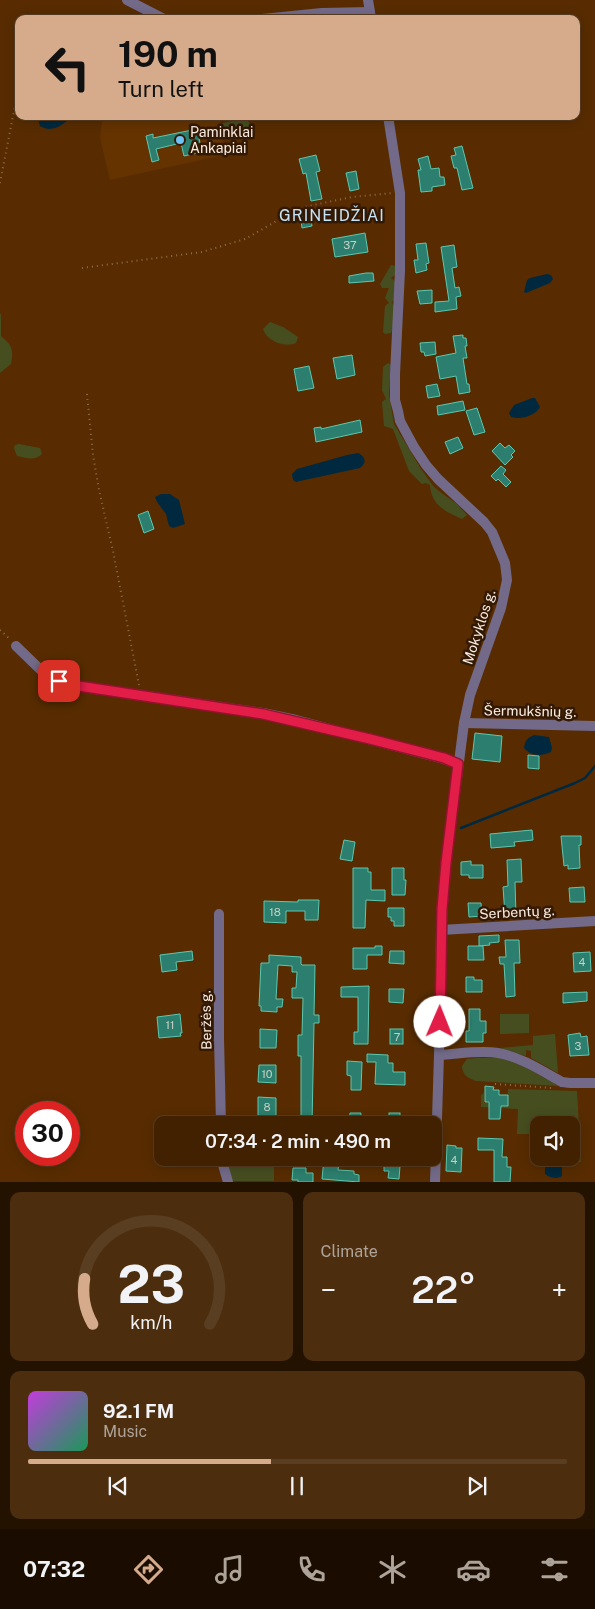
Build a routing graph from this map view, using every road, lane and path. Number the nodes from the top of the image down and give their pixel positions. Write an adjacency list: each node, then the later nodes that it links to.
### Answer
1 (127, 0): 3 (street)
2 (368, 0): 5 (street)
3 (156, 15)
4 (302, 15): 5 (street)
5 (371, 15)
6 (15, 106): 8 (path)
7 (389, 120): 9 (street, Mokyklos g.)
8 (0, 183)
9 (400, 193): 10 (path); 15 (street, Mokyklos g.)
10 (82, 268)
11 (87, 394): 14 (path)
12 (0, 630): 13 (path)
13 (15, 644): 14 (street)
14 (141, 695): 17 (street)
15 (464, 723): 16 (street, Šermukšnių g.); 17 (street, Mokyklos g.)
16 (595, 726)
17 (458, 764): 20 (street, Mokyklos g.)
18 (219, 914): 27 (street, Beržės g.)
19 (595, 921): 20 (street, Serbentų g.)
20 (441, 930): 23 (street, Mokyklos g.)
21 (451, 1021): 22 (path)
22 (467, 1021)
23 (439, 1055): 26 (street); 30 (street, Mokyklos g.)
24 (595, 1083): 26 (street)
25 (495, 1084): 26 (path)
26 (570, 1084)
27 (221, 1116)
28 (224, 1166): 29 (street)
29 (228, 1182)
30 (435, 1182)

